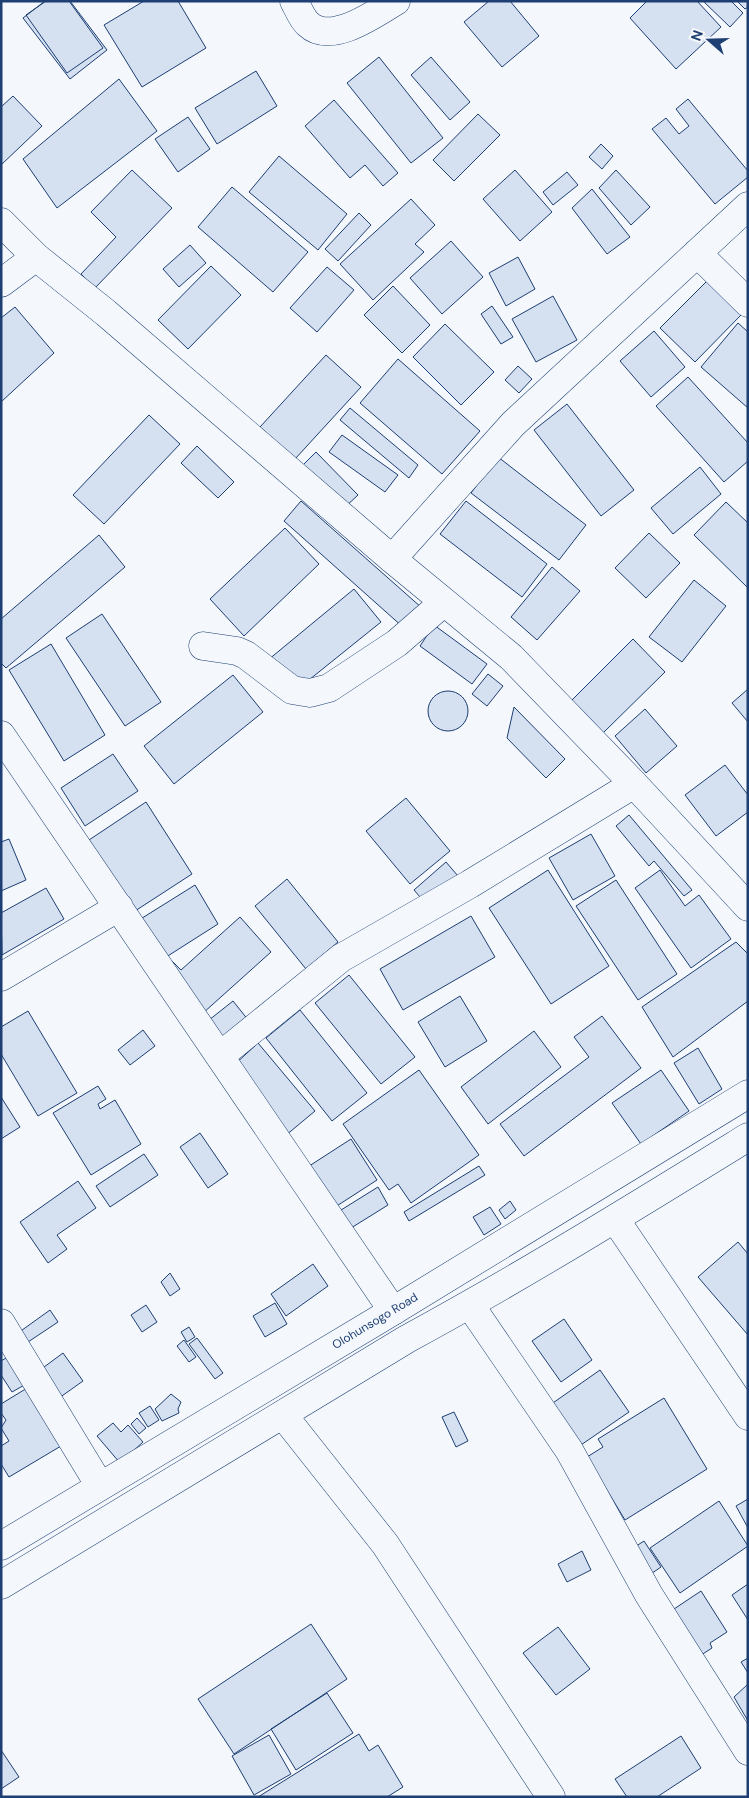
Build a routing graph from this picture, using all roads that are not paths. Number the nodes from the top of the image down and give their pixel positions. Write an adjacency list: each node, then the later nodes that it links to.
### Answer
1 (294, 1): 2 (street)
2 (396, 1)
3 (748, 206): 5 (street)
4 (1, 222): 6 (street)
5 (697, 253): 8 (street); 9 (street)
6 (36, 257): 7 (street); 9 (street)
7 (1, 283)
8 (748, 303)
9 (392, 559): 10 (street)
10 (444, 602): 11 (street); 13 (street)
11 (203, 646)
12 (1, 735): 14 (street)
13 (634, 784): 15 (street); 17 (street)
14 (118, 907): 16 (street); 17 (street)
15 (748, 907)
16 (1, 977)
17 (220, 1056): 22 (street)
18 (748, 1094): 22 (street, Olohunsogo Road)
19 (748, 1137): 20 (street)
20 (615, 1219): 21 (street); 25 (street)
21 (470, 1305): 24 (street); 29 (street)
22 (394, 1311): 26 (street, Olohunsogo Road)
23 (1, 1323): 26 (street)
24 (282, 1415): 28 (street); 30 (street)
25 (748, 1416)
26 (100, 1486): 27 (street, Olohunsogo Road)
27 (1, 1546)
28 (1, 1585)
29 (748, 1751)
30 (551, 1797)

